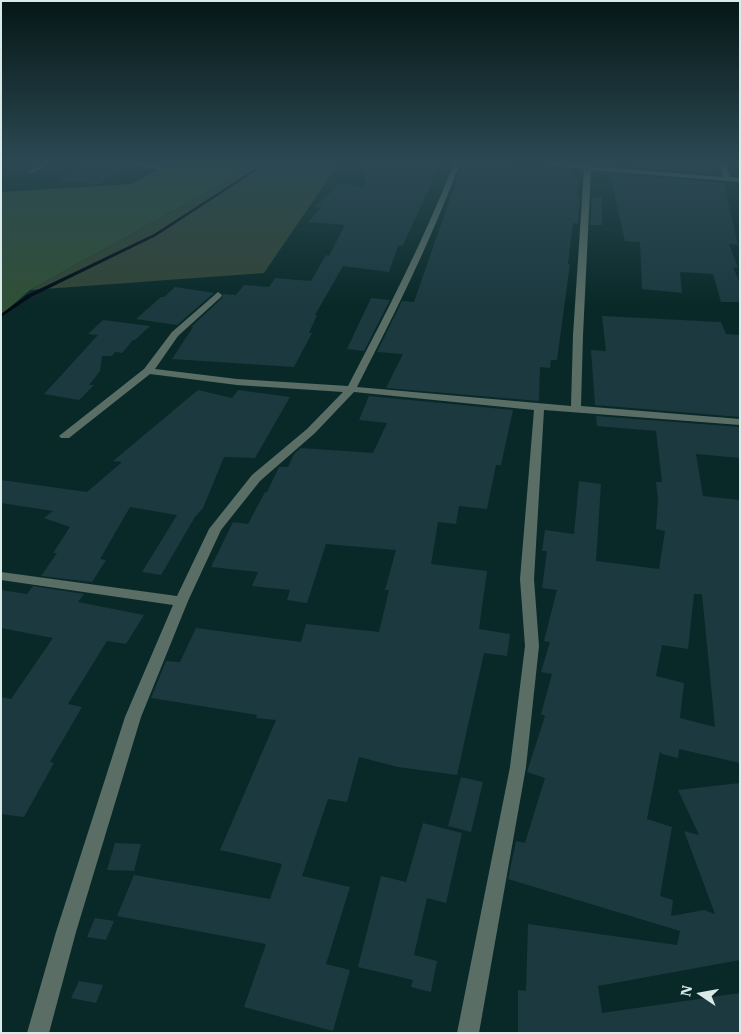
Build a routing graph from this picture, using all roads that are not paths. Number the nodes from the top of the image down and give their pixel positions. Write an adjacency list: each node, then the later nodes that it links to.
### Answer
1 (439, 211): 5 (street)
2 (585, 211): 7 (street)
3 (218, 295): 4 (street)
4 (148, 371): 5 (street); 9 (street)
5 (351, 389): 6 (street); 11 (street)
6 (539, 407): 7 (street); 13 (street)
7 (576, 408): 8 (street)
8 (740, 422)
9 (65, 436)
10 (1, 576): 11 (street)
11 (181, 601): 12 (street)
12 (38, 1033)
13 (468, 1033)

